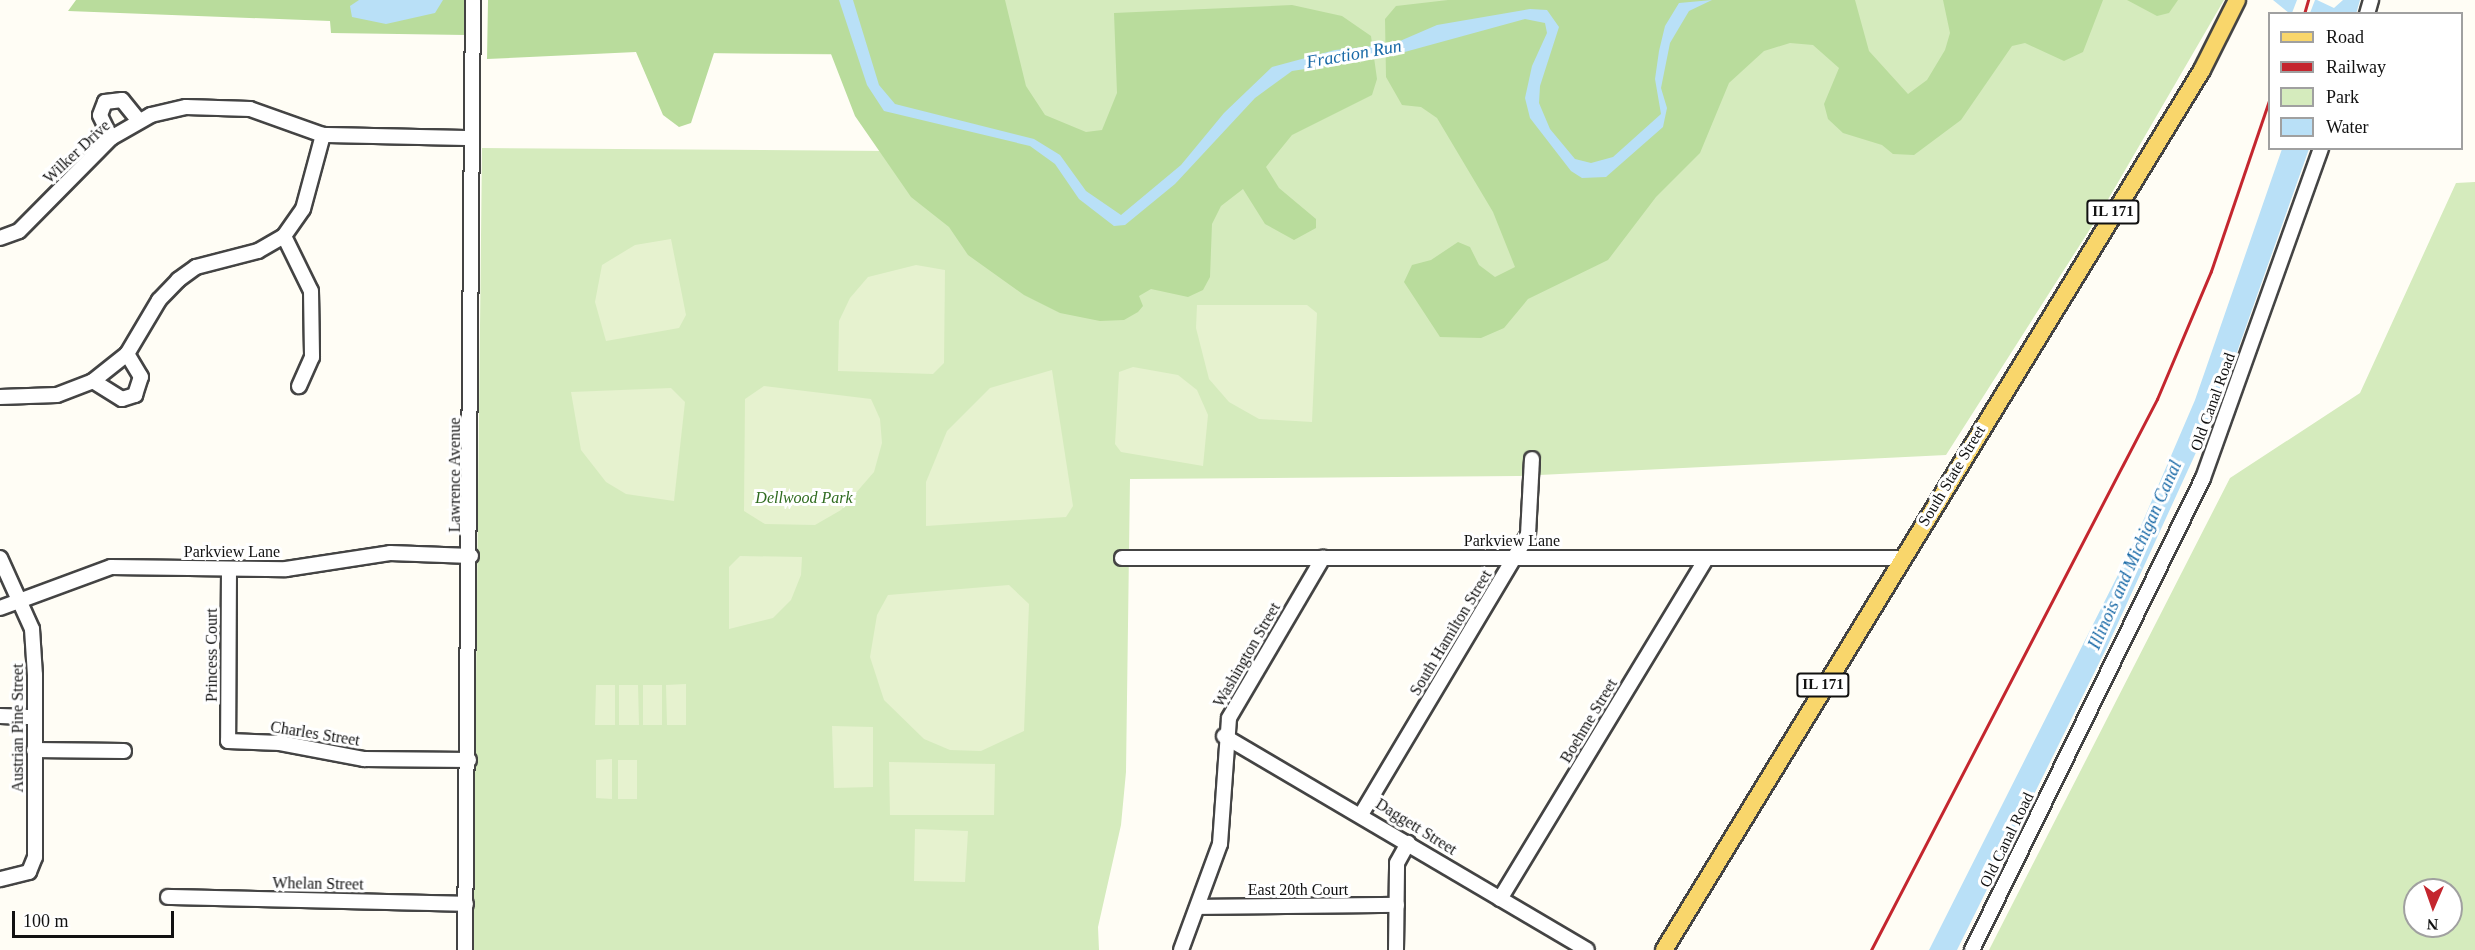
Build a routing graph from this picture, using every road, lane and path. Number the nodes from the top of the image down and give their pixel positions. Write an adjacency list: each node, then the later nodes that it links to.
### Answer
1 (473, 0): 6 (street, Lawrence Avenue)
2 (2237, 0): 20 (main road, South State Street / IL 171)
3 (139, 121): 4 (street, Wilker Drive); 5 (street, Wilker Drive); 5 (street)
4 (323, 135): 6 (street, Wilker Drive); 8 (street)
5 (111, 138): 9 (street, Wilker Drive)
6 (470, 138): 15 (street, Lawrence Avenue)
7 (2320, 150): 45 (street, Old Canal Road)
8 (284, 236): 10 (street); 12 (street)
9 (0, 238)
10 (127, 354): 11 (street); 11 (street)
11 (93, 381): 13 (street)
12 (299, 386)
13 (0, 397)
14 (1532, 459): 16 (street, South Hamilton Street)
15 (471, 556): 22 (street, Parkview Lane); 31 (street, Lawrence Avenue)
16 (1516, 557): 19 (street, Parkview Lane); 21 (street, Parkview Lane); 32 (street, South Hamilton Street)
17 (0, 558): 23 (street, Austrian Pine Street)
18 (1122, 558): 19 (street, Parkview Lane)
19 (1323, 558): 27 (street, Washington Street)
20 (1902, 558): 21 (street, Parkview Lane); 44 (main road, South State Street / IL 171)
21 (1706, 559): 36 (street, Boehme Street)
22 (229, 569): 23 (street, Parkview Lane); 28 (street, Princess Court)
23 (22, 603): 24 (street, Parkview Lane); 26 (street, Austrian Pine Street)
24 (0, 608)
25 (0, 716): 26 (street)
26 (35, 717): 29 (street, Austrian Pine Street)
27 (1224, 736): 32 (street, Daggett Street); 39 (street, Washington Street)
28 (228, 741): 31 (street, Charles Street)
29 (34, 750): 30 (street); 34 (street, Austrian Pine Street)
30 (124, 751)
31 (469, 760): 37 (street, Lawrence Avenue)
32 (1362, 813): 33 (street, Daggett Street)
33 (1408, 843): 36 (street, Daggett Street); 38 (street)
34 (0, 879)
35 (168, 897): 37 (street, Whelan Street)
36 (1500, 899): 43 (street, Daggett Street)
37 (466, 904): 40 (street, Lawrence Avenue)
38 (1397, 905): 39 (street, East 20th Court); 42 (street)
39 (1198, 907): 41 (street, Washington Street)
40 (465, 950)
41 (1181, 950)
42 (1396, 950)
43 (1587, 950)
44 (1664, 950)
45 (1972, 950)

